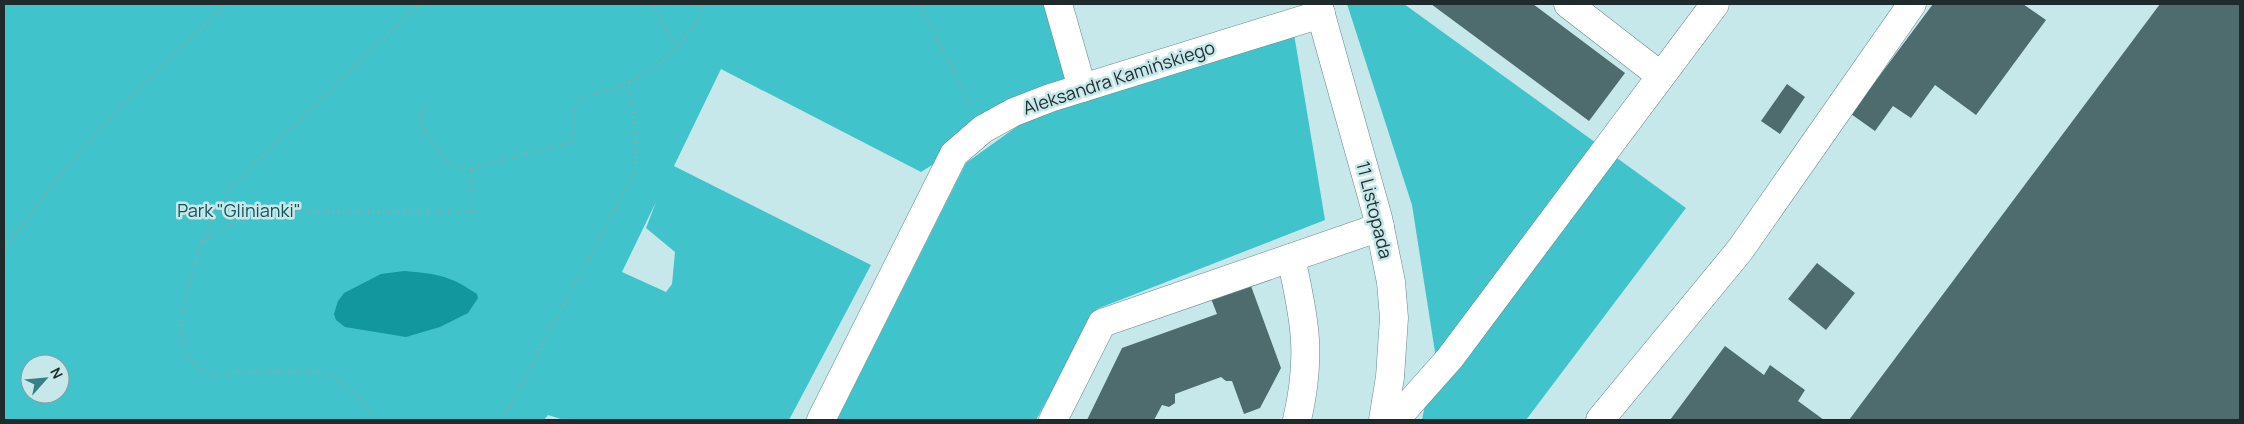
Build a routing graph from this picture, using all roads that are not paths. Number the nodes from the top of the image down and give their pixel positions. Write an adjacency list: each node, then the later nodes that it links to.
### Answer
1 (1058, 4): 7 (street)
2 (1568, 4): 6 (street)
3 (1715, 4): 6 (street)
4 (1912, 4): 15 (street)
5 (1319, 9): 7 (street, Aleksandra Kamińskiego); 8 (street, 11 Listopada)
6 (1661, 76): 14 (street)
7 (1082, 88): 10 (street, Aleksandra Kamińskiego)
8 (1380, 227): 9 (street); 13 (street, 11 Listopada)
9 (1291, 258): 11 (street); 12 (street)
10 (821, 420)
11 (1053, 420)
12 (1297, 420)
13 (1384, 420)
14 (1395, 420)
15 (1600, 420)

